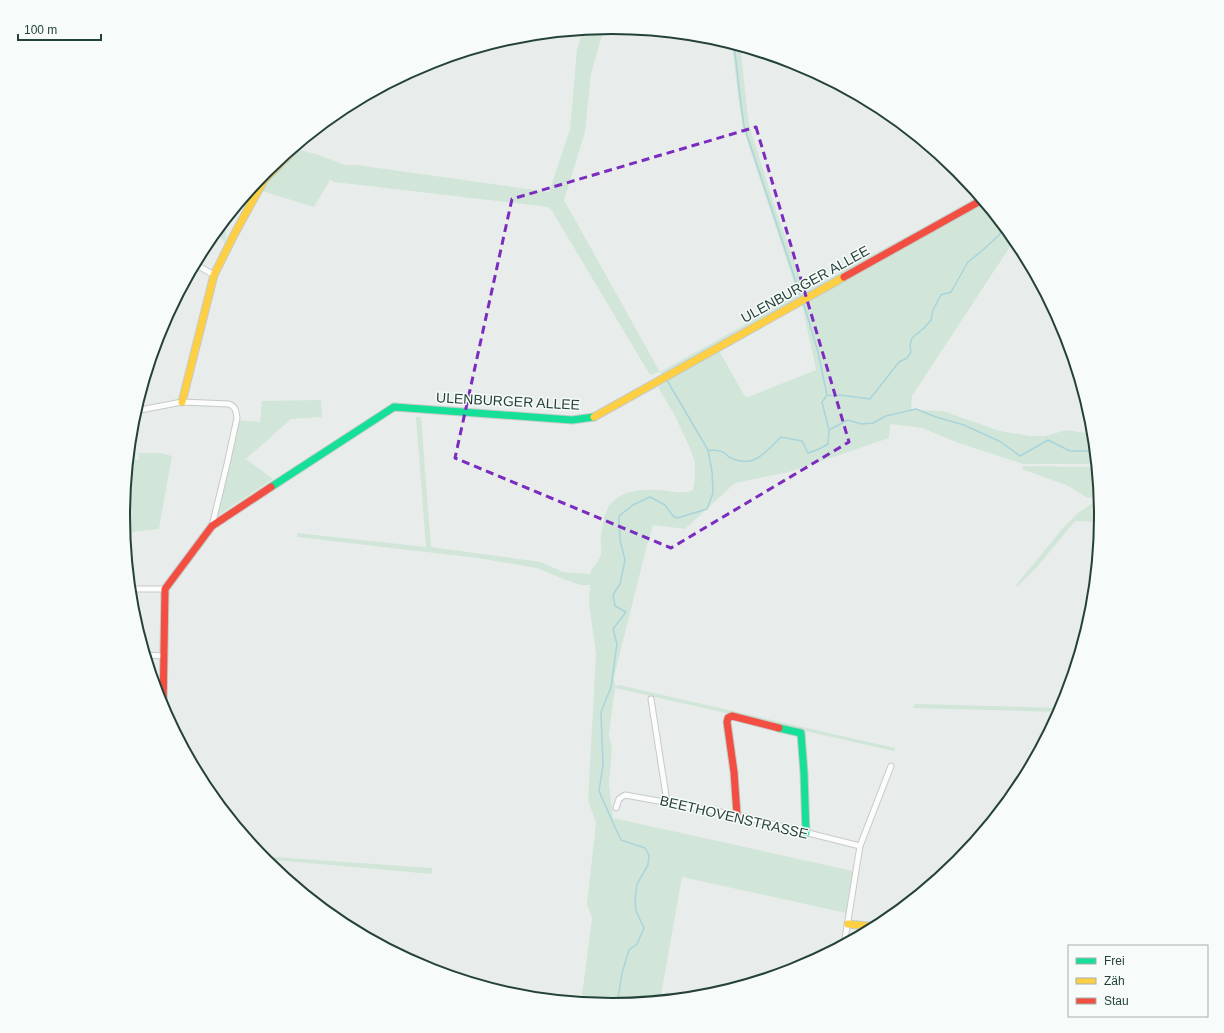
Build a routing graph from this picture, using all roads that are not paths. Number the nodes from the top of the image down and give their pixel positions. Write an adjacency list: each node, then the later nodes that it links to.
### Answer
1 (261, 186): 4 (street)
2 (978, 202): 7 (street, ULENBURGER ALLEE)
3 (199, 267): 4 (street)
4 (214, 275): 5 (street)
5 (182, 402): 6 (street); 7 (street)
6 (142, 409)
7 (212, 526): 9 (street, ULENBURGER ALLEE)
8 (136, 589): 9 (street)
9 (165, 589): 11 (street)
10 (150, 655): 11 (street)
11 (164, 656): 12 (street)
12 (163, 694)
13 (651, 699): 15 (street)
14 (891, 766): 19 (street)
15 (667, 802): 16 (street, BEETHOVENSTRASSE); 17 (street, BEETHOVENSTRASSE)
16 (616, 808)
17 (737, 815): 18 (street, BEETHOVENSTRASSE); 18 (street)
18 (806, 833): 19 (street, BEETHOVENSTRASSE)
19 (860, 846): 20 (street)
20 (848, 924): 21 (street); 22 (street)
21 (867, 926)
22 (845, 938)

